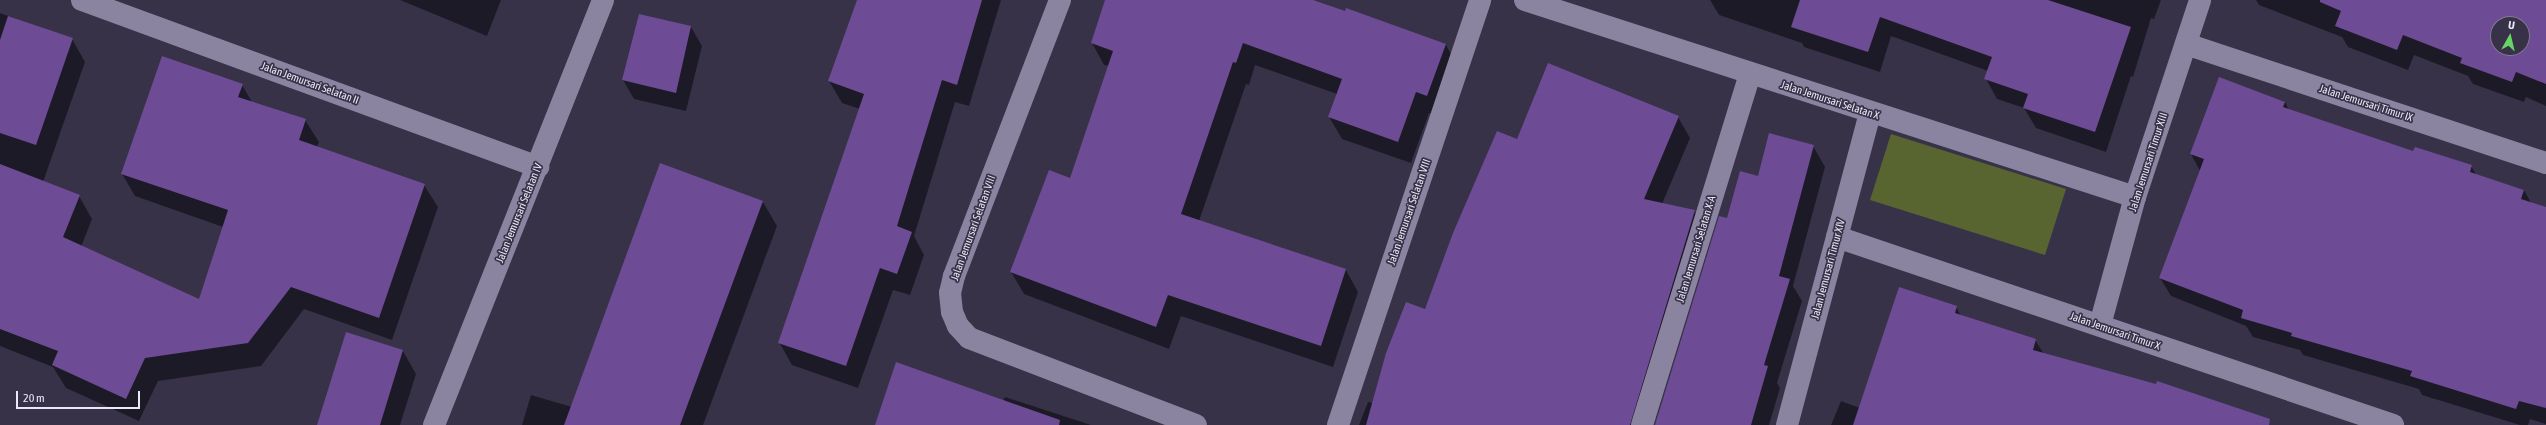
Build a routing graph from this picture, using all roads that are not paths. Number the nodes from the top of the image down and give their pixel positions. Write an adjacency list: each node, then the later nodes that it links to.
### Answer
1 (82, 0): 11 (street, Jalan Jemursari Selatan II)
2 (603, 0): 11 (street, Jalan Jemursari Selatan IV)
3 (1060, 0): 16 (street, Jalan Jemursari Selatan VIII)
4 (1480, 0): 17 (street, Jalan Jemursari Selatan VIII)
5 (1525, 0): 8 (street, Jalan Jemursari Selatan X)
6 (2200, 0): 7 (street, Jalan Jemursari Timur XIII)
7 (2186, 44): 10 (street, Jalan Jemursari Timur IX); 12 (street, Jalan Jemursari Timur XIII)
8 (1750, 73): 9 (street, Jalan Jemursari Selatan X); 18 (street, Jalan Jemursari Selatan X-A)
9 (1870, 113): 12 (street, Jalan Jemursari Selatan X); 13 (street, Jalan Jemursari Timur XIV)
10 (2546, 163)
11 (538, 167): 15 (street, Jalan Jemursari Selatan IV)
12 (2135, 197): 14 (street, Jalan Jemursari Timur XIII)
13 (1837, 237): 14 (street, Jalan Jemursari Timur X); 19 (street, Jalan Jemursari Timur XIV)
14 (2100, 325): 20 (street, Jalan Jemursari Timur X)
15 (434, 425)
16 (1196, 425)
17 (1338, 425)
18 (1642, 425)
19 (1787, 425)
20 (2393, 425)

